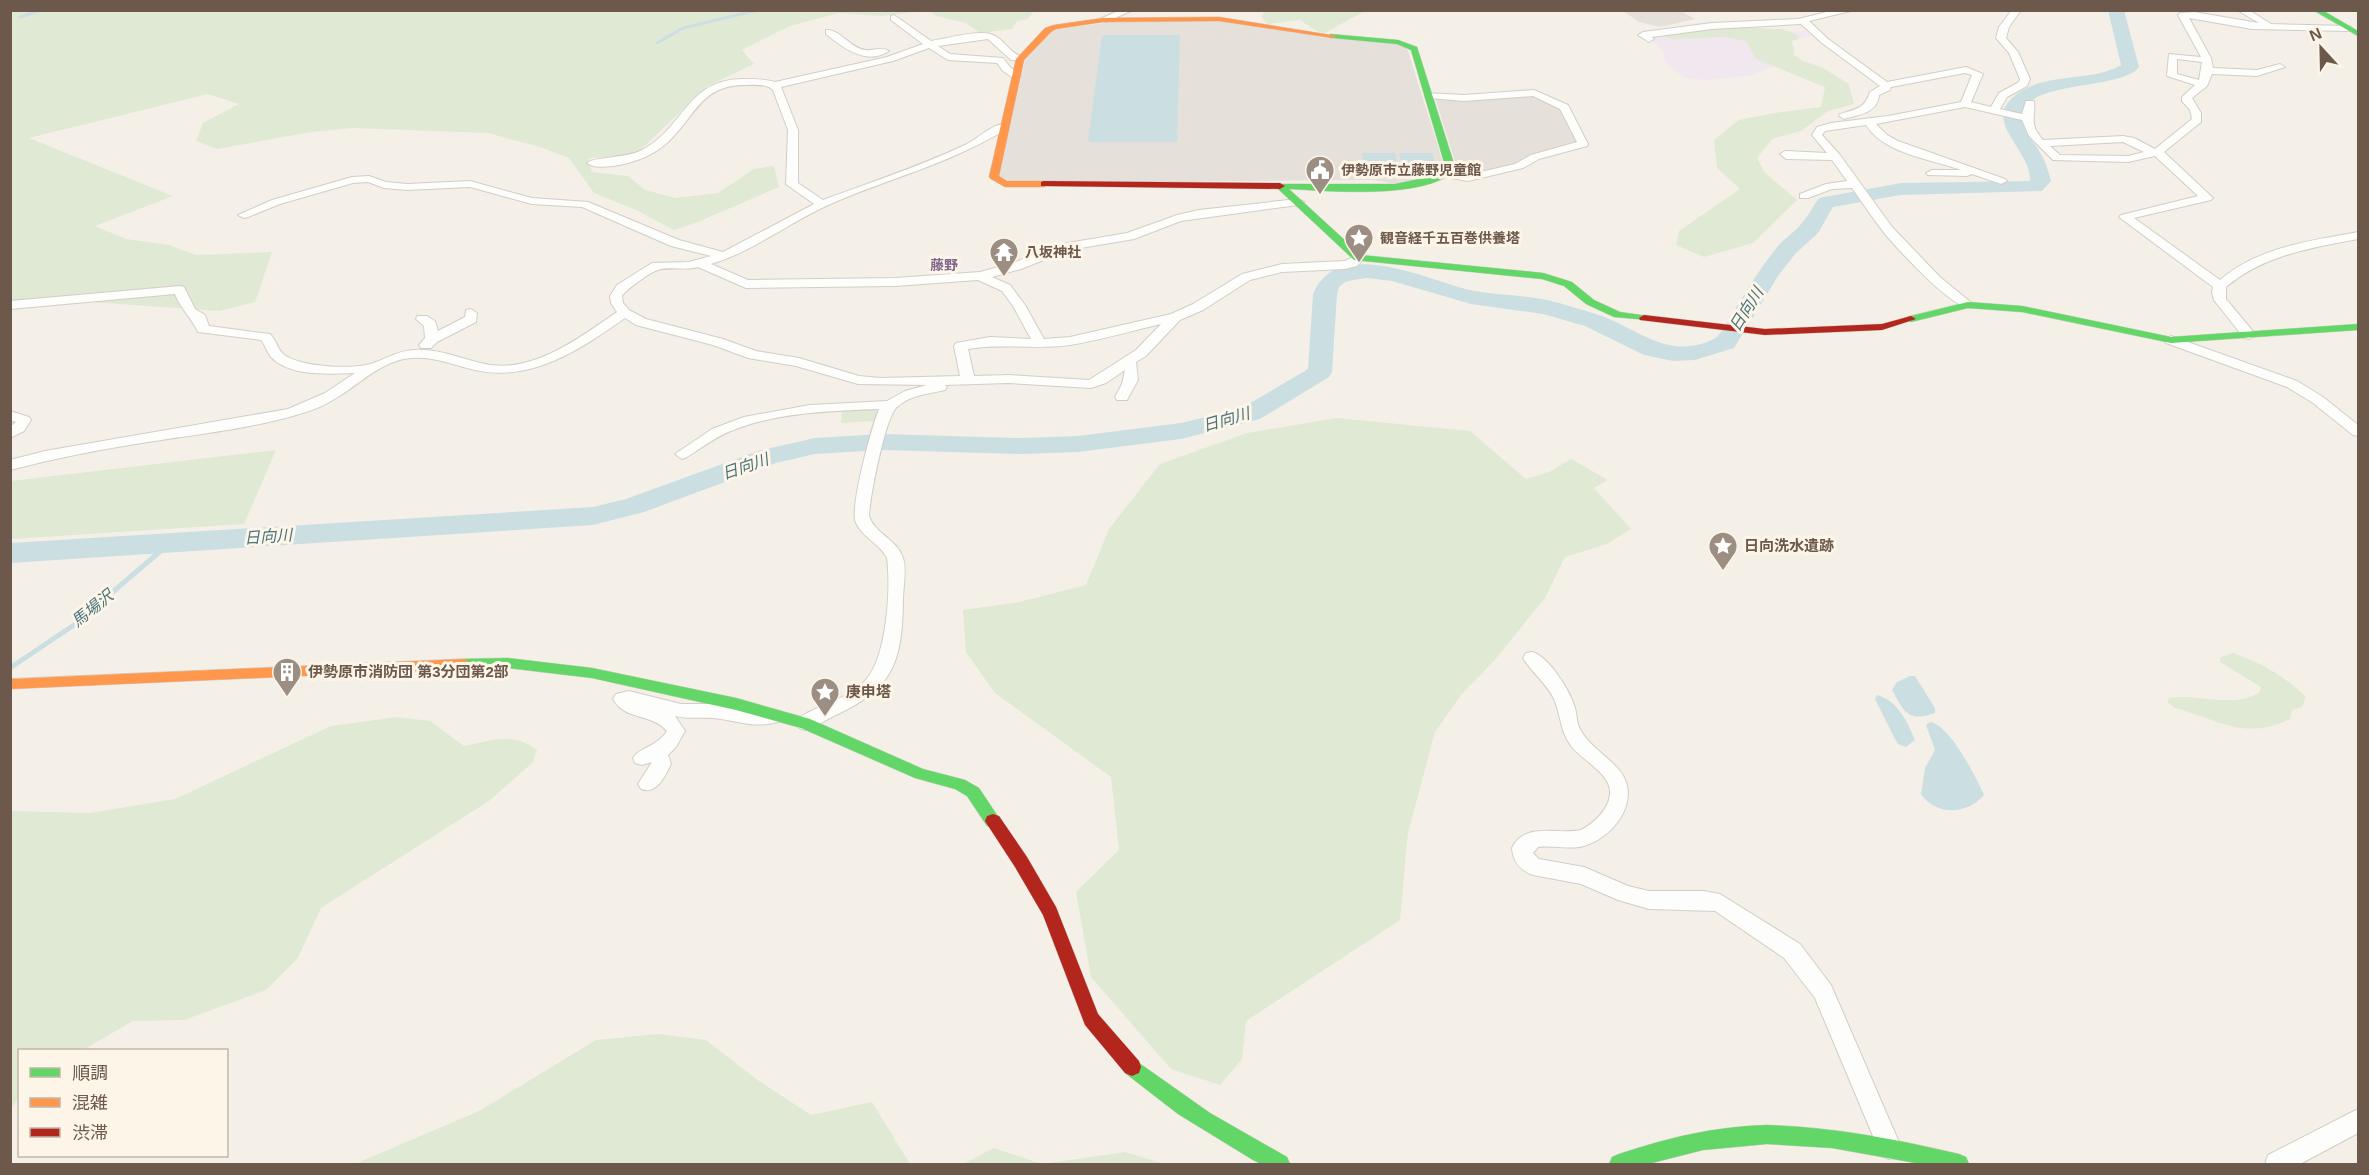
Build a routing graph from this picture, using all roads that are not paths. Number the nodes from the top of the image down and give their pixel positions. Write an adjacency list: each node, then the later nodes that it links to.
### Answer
1 (1129, 10): 8 (street)
2 (1851, 10): 6 (street)
3 (2017, 10): 26 (street)
4 (2241, 12): 9 (street)
5 (2322, 12): 10 (street)
6 (1802, 17): 12 (street); 22 (street)
7 (894, 18): 13 (street)
8 (1103, 20): 16 (street); 23 (street)
9 (2270, 26): 10 (street); 17 (street)
10 (2353, 31)
11 (829, 32): 13 (street)
12 (1649, 39)
13 (929, 43): 14 (street)
14 (945, 55): 15 (street); 19 (street)
15 (933, 57)
16 (1020, 59): 19 (street); 21 (street)
17 (2208, 66): 18 (street); 20 (street); 20 (street)
18 (2280, 67)
19 (1016, 76): 29 (street)
20 (2203, 84): 32 (street)
21 (775, 85): 35 (street); 44 (street)
22 (1885, 85): 25 (street); 30 (street)
23 (1429, 95): 38 (street); 38 (street)
24 (2030, 103): 27 (street)
25 (1965, 104): 26 (street); 28 (street)
26 (1995, 112): 27 (street)
27 (2023, 118): 31 (street)
28 (1870, 122): 30 (street); 37 (street)
29 (1004, 126): 40 (street); 44 (street)
30 (1818, 139): 34 (street)
31 (2041, 143): 32 (street); 32 (street)
32 (2156, 152): 47 (street)
33 (1786, 156): 34 (street)
34 (1836, 157): 41 (street)
35 (592, 163)
36 (1932, 173): 37 (street)
37 (1979, 173): 39 (street)
38 (1449, 175): 40 (street)
39 (2001, 181)
40 (1282, 186): 43 (street)
41 (1859, 191): 42 (street); 55 (street)
42 (1804, 196)
43 (1298, 202): 50 (street); 52 (street)
44 (822, 204): 49 (street)
45 (2110, 211): 47 (street)
46 (244, 215): 49 (street)
47 (2125, 217): 53 (street)
48 (2358, 236): 53 (street)
49 (725, 256): 51 (street)
50 (1358, 258): 55 (street); 58 (street)
51 (701, 264): 52 (street); 57 (street)
52 (980, 276): 64 (street)
53 (2220, 286): 61 (street)
54 (10, 305): 67 (street)
55 (1968, 305): 63 (street)
56 (471, 313): 62 (street)
57 (624, 313): 65 (street); 68 (street)
58 (1175, 317): 64 (street); 66 (street)
59 (422, 319): 62 (street)
60 (2358, 327): 61 (street)
61 (2249, 334): 63 (street)
62 (432, 339): 65 (street)
63 (2172, 340): 72 (street)
64 (1040, 343): 68 (street)
65 (419, 352): 67 (street)
66 (1129, 362): 68 (street); 69 (street)
67 (367, 369): 75 (street)
68 (966, 380): 70 (street)
69 (1122, 397)
70 (891, 405): 74 (street); 79 (street)
71 (10, 415): 73 (street)
72 (2358, 432)
73 (10, 434)
74 (682, 454)
75 (10, 465)
76 (1532, 658): 82 (street)
77 (10, 684): 78 (street)
78 (785, 716): 79 (street); 80 (street)
79 (805, 723): 83 (street)
80 (648, 784)
81 (2358, 1121): 86 (street)
82 (1889, 1148): 84 (street); 85 (street)
83 (1280, 1164)
84 (1619, 1164)
85 (1959, 1164)
86 (2277, 1164)

